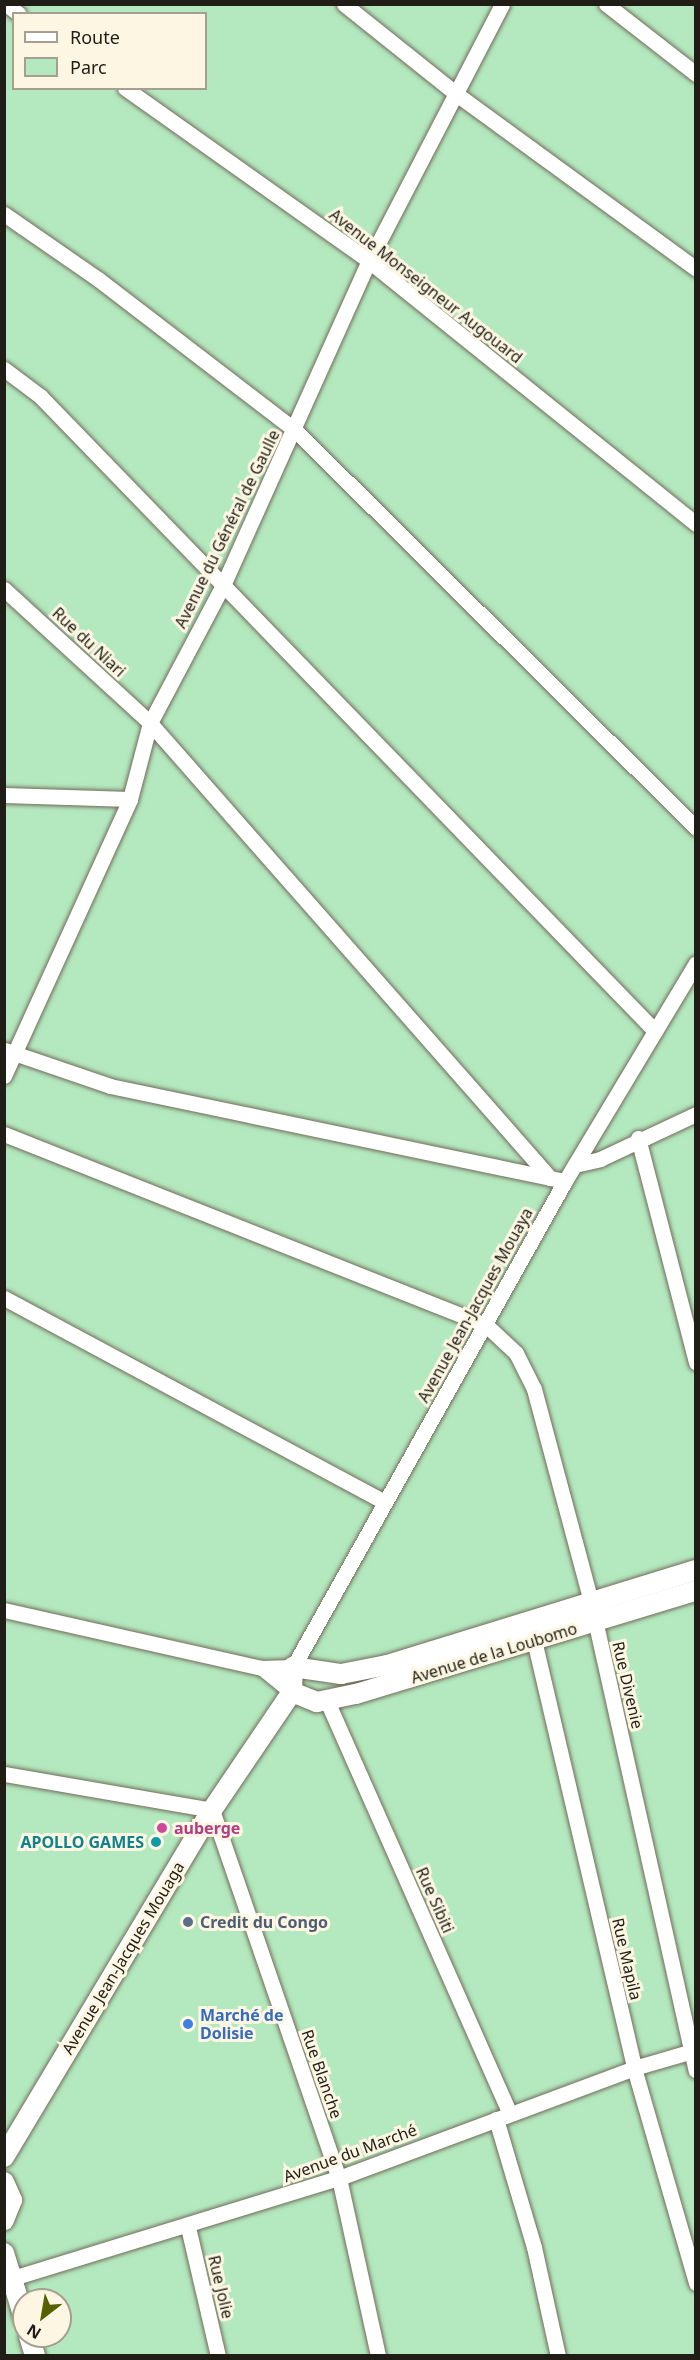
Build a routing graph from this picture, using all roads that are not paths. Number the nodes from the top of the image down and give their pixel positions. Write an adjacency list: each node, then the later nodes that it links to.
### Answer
1 (344, 4): 6 (street)
2 (501, 4): 6 (street, Avenue du Général de Gaulle)
3 (606, 4): 4 (street)
4 (696, 74)
5 (128, 90): 8 (street, Avenue Monseigneur Augouard)
6 (455, 93): 8 (street, Avenue du Général de Gaulle); 9 (street)
7 (4, 214): 11 (street)
8 (369, 261): 11 (street, Avenue du Général de Gaulle); 12 (street, Avenue Monseigneur Augouard)
9 (692, 261)
10 (4, 369): 13 (street)
11 (295, 430): 13 (street, Avenue du Général de Gaulle); 18 (street)
12 (696, 524)
13 (224, 583): 15 (street, Avenue du Général de Gaulle); 20 (street)
14 (4, 588): 15 (street, Rue du Niari)
15 (150, 723): 17 (street, Avenue du Général de Gaulle); 27 (street, Rue du Niari)
16 (4, 795): 17 (street)
17 (130, 799): 21 (street, Avenue du Général de Gaulle)
18 (696, 828)
19 (696, 963): 20 (street, Avenue Jean-Jacques Mouaya)
20 (656, 1031): 26 (street, Avenue Jean-Jacques Mouaya)
21 (9, 1051): 22 (street, Avenue du Général de Gaulle); 27 (street)
22 (4, 1076)
23 (696, 1114): 25 (street)
24 (4, 1134): 29 (street)
25 (638, 1137): 26 (street); 30 (street)
26 (576, 1165): 27 (street, Avenue Jean-Jacques Mouaya)
27 (557, 1180): 29 (street, Avenue Jean-Jacques Mouaya)
28 (4, 1298): 31 (street)
29 (486, 1326): 31 (street, Avenue Jean-Jacques Mouaya); 34 (street, Rue Divenie)
30 (696, 1363)
31 (384, 1502): 38 (street, Avenue Jean-Jacques Mouaya)
32 (696, 1570): 34 (street, Avenue de la Loubomo)
33 (696, 1591): 36 (street, Avenue de la Loubomo)
34 (591, 1602): 36 (street, Rue Divenie); 38 (street, Avenue de la Loubomo)
35 (4, 1610): 39 (street)
36 (595, 1622): 37 (street, Avenue de la Loubomo); 44 (street, Rue Divenie)
37 (534, 1640): 41 (street, Avenue de la Loubomo); 45 (street, Rue Mapila)
38 (293, 1667): 39 (street); 40 (street)
39 (262, 1668): 40 (street)
40 (292, 1692): 41 (street, Avenue de la Loubomo); 43 (street, Avenue Jean-Jacques Mouaga)
41 (327, 1701): 47 (street, Rue Sibiti)
42 (4, 1774): 43 (street)
43 (212, 1810): 48 (street, Avenue Jean-Jacques Mouaga); 49 (street, Rue Blanche)
44 (693, 2051): 45 (street, Avenue du Marché); 46 (street, Rue Divenie)
45 (634, 2068): 47 (street, Avenue du Marché); 55 (street, Rue Mapila)
46 (696, 2070)
47 (503, 2116): 49 (street, Avenue du Marché); 59 (street, Rue Sibiti)
48 (4, 2157)
49 (339, 2178): 52 (street, Avenue du Marché); 58 (street, Rue Blanche)
50 (4, 2182): 51 (street)
51 (4, 2220)
52 (188, 2227): 54 (street, Avenue du Marché); 57 (street, Rue Jolie)
53 (4, 2253): 54 (street)
54 (13, 2278): 56 (street)
55 (696, 2283)
56 (16, 2288)
57 (218, 2355)
58 (378, 2355)
59 (558, 2355)

